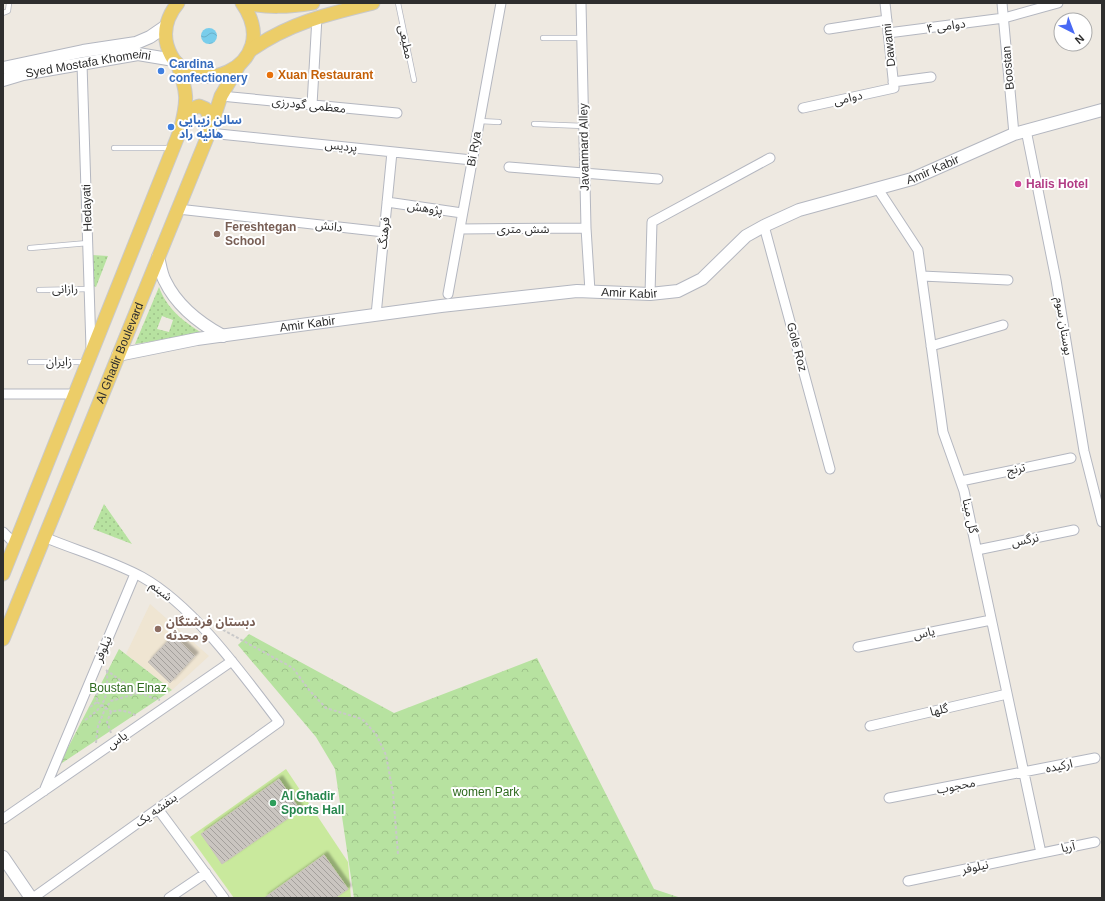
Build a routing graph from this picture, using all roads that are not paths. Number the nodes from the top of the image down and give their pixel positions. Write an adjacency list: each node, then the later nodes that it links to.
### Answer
1 (9, 3): 13 (lane)
2 (178, 3): 17 (main road)
3 (243, 3): 12 (main road); 22 (main road)
4 (313, 3): 12 (main road)
5 (373, 3): 14 (main road)
6 (398, 3): 29 (lane, مطیعی)
7 (501, 3): 37 (street, Bi Rya)
8 (581, 3): 21 (street, Javanmard Alley)
9 (885, 3): 16 (street, Dawami)
10 (1002, 3): 15 (street, Boostan)
11 (1058, 3): 15 (street, دوامی ۴)
12 (274, 5)
13 (3, 13)
14 (317, 17): 22 (main road); 32 (street)
15 (1004, 18): 19 (street, دوامی ۴); 43 (street, Boostan)
16 (887, 20): 18 (street); 19 (street, Dawami)
17 (166, 26): 23 (main road, Al Ghadir Boulevard); 26 (street, Syed Mostafa Khomeini)
18 (829, 29)
19 (888, 33): 30 (street, Dawami)
20 (543, 38): 21 (lane)
21 (582, 38): 40 (street, Javanmard Alley)
22 (251, 50): 25 (main road, Al Ghadir Boulevard)
23 (176, 61): 24 (street, Syed Mostafa Khomeini); 25 (main road); 36 (main road, Al Ghadir Boulevard)
24 (82, 64): 28 (street, Syed Mostafa Khomeini); 60 (street, Hedayati)
25 (238, 67): 31 (main road, Al Ghadir Boulevard)
26 (3, 68)
27 (931, 77): 30 (street, دوامی)
28 (3, 80)
29 (414, 80)
30 (893, 85): 33 (street, دوامی)
31 (221, 96): 32 (street, معظمی گودرزی); 41 (main road, Al Ghadir Boulevard)
32 (312, 101): 35 (street, معظمی گودرزی)
33 (803, 108)
34 (1102, 110): 42 (street, Amir Kabir)
35 (397, 113)
36 (183, 120): 41 (main road); 45 (main road, Al Ghadir Boulevard)
37 (479, 121): 38 (lane); 48 (street, Bi Rya)
38 (499, 122)
39 (534, 124): 40 (lane)
40 (584, 126): 50 (street, Javanmard Alley)
41 (211, 128): 46 (street, پردیس); 54 (main road, Al Ghadir Boulevard)
42 (1026, 130): 43 (street, Amir Kabir); 82 (street, بوستان سوم)
43 (1014, 134): 52 (street, Amir Kabir)
44 (114, 148): 45 (lane)
45 (173, 148): 75 (main road, Al Ghadir Boulevard)
46 (392, 152): 48 (street, پردیس); 53 (street, فرهنگ)
47 (770, 158): 69 (street)
48 (472, 160): 55 (street, Bi Rya)
49 (509, 167): 50 (street)
50 (585, 172): 51 (street); 57 (street, Javanmard Alley)
51 (658, 179)
52 (878, 189): 56 (street, Amir Kabir); 63 (street, گل مینا)
53 (387, 202): 55 (street, پژوهش); 59 (street, فرهنگ)
54 (178, 209): 59 (street, دانش); 62 (main road, Al Ghadir Boulevard)
55 (462, 213): 58 (street, Bi Rya)
56 (764, 226): 69 (street, Amir Kabir); 80 (street, Gole Roz)
57 (586, 228): 58 (street, شش متری); 67 (street, Javanmard Alley)
58 (460, 229): 68 (street, Bi Rya)
59 (384, 232): 70 (street, فرهنگ)
60 (88, 243): 61 (lane); 65 (street, Hedayati)
61 (30, 248)
62 (158, 257): 72 (street); 74 (main road, Al Ghadir Boulevard)
63 (922, 276): 64 (street); 73 (street, گل مینا)
64 (1008, 280)
65 (90, 289): 66 (lane, رازانی); 75 (street, Hedayati)
66 (40, 290)
67 (590, 291): 69 (street, Amir Kabir); 70 (street, Amir Kabir)
68 (448, 294)
69 (650, 294)
70 (376, 315): 72 (street, Amir Kabir)
71 (1003, 325): 73 (street)
72 (222, 336): 74 (street, Amir Kabir)
73 (931, 346): 81 (street, گل مینا)
74 (118, 355): 85 (main road, Al Ghadir Boulevard)
75 (90, 357): 76 (lane, زایران); 78 (main road, Al Ghadir Boulevard)
76 (30, 362)
77 (3, 394): 78 (street)
78 (75, 394): 86 (main road, Al Ghadir Boulevard)
79 (1071, 458): 81 (street, ترنج)
80 (830, 469)
81 (961, 481): 87 (street, گل مینا)
82 (1102, 522)
83 (1074, 530): 87 (street, نرگس)
84 (3, 532): 86 (street)
85 (44, 537): 89 (street, شبنم); 91 (main road, Al Ghadir Boulevard)
86 (15, 544): 88 (main road, Al Ghadir Boulevard)
87 (977, 550): 90 (street, گل مینا)
88 (3, 574)
89 (135, 574): 93 (street, شبنم); 99 (street, نیلوفر)
90 (991, 620): 92 (street, یاس); 94 (street, گل مینا)
91 (3, 639)
92 (858, 647)
93 (232, 660): 95 (street, شبنم); 99 (street, یاس)
94 (1007, 694): 96 (street, گلها); 98 (street, گل مینا)
95 (279, 722): 101 (street, بنفشه یک)
96 (870, 726)
97 (1095, 758): 98 (street, ارکیده)
98 (1024, 773): 100 (street, محجوب); 104 (street, گل مینا)
99 (44, 791): 102 (street, یاس)
100 (889, 798)
101 (158, 809): 106 (street); 108 (street, بنفشه یک)
102 (3, 819)
103 (1095, 842): 104 (street, آریا)
104 (1041, 853): 107 (street, نیلوفر)
105 (3, 857): 108 (street)
106 (206, 873): 109 (street); 110 (street)
107 (908, 881)
108 (32, 898)
109 (169, 898)
110 (224, 898)

